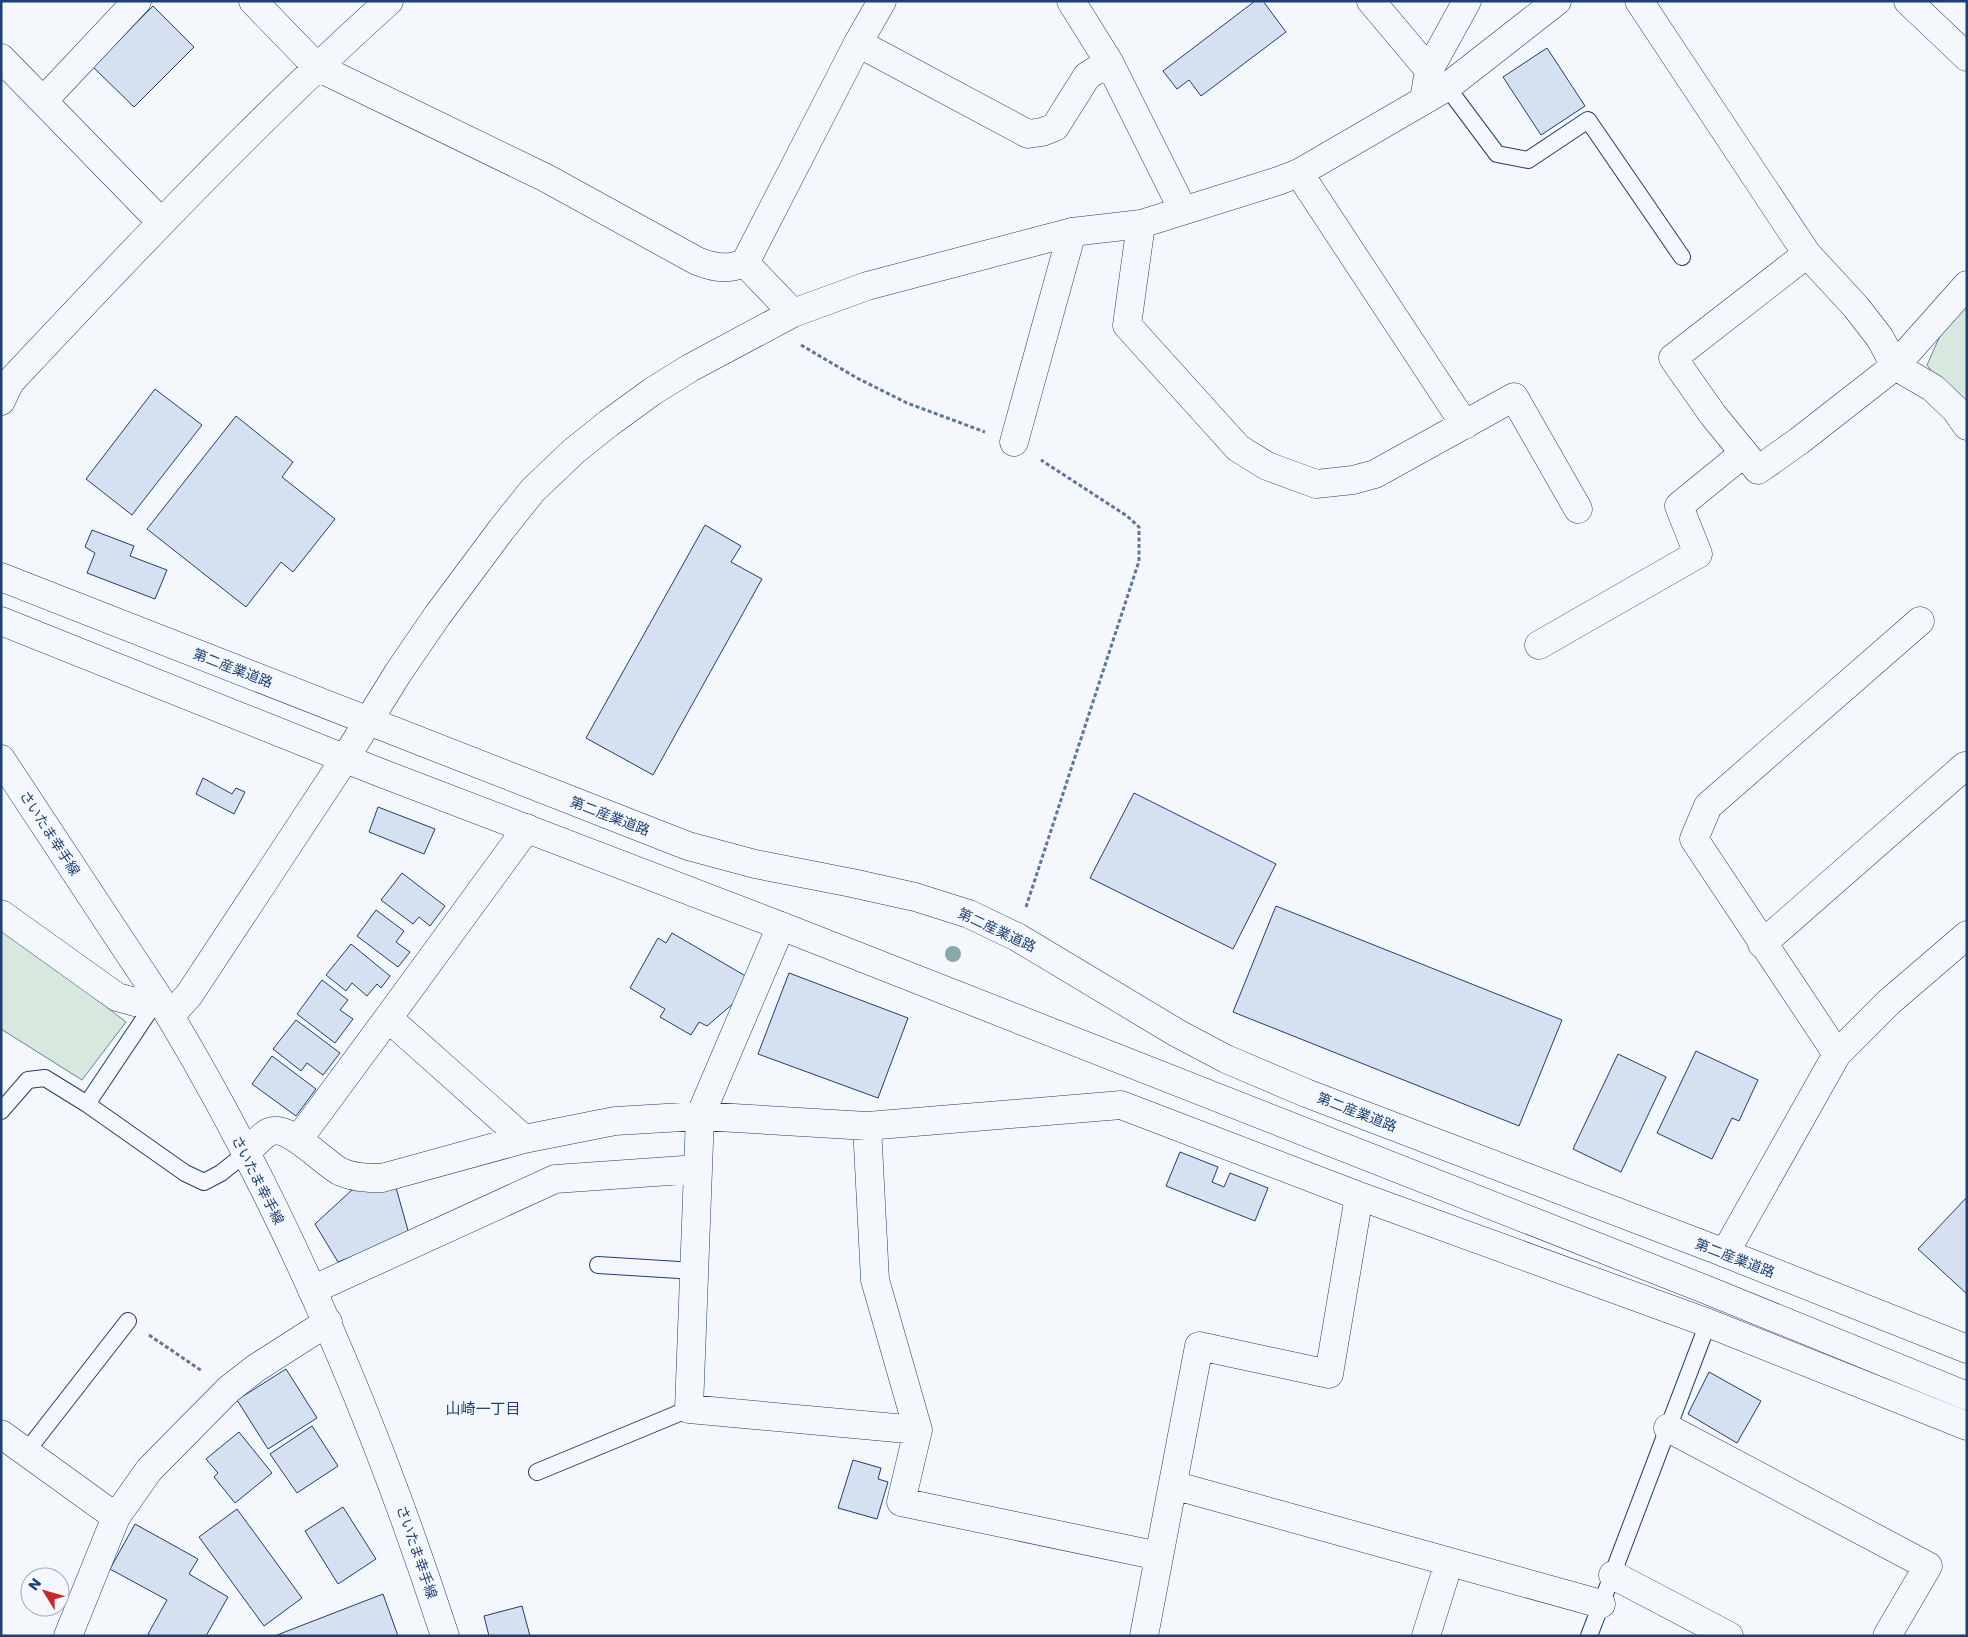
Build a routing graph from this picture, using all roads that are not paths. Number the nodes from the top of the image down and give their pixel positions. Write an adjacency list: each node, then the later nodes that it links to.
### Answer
1 (137, 1): 17 (street)
2 (253, 1): 15 (street)
3 (389, 1): 15 (street)
4 (882, 1): 11 (street)
5 (1071, 1): 14 (street)
6 (1371, 1): 16 (street)
7 (1467, 1): 16 (street)
8 (1557, 1): 16 (street)
9 (1639, 1): 23 (street)
10 (1908, 1): 12 (street)
11 (858, 43): 14 (street); 25 (street)
12 (1967, 56)
13 (1, 58): 17 (street)
14 (1108, 62): 19 (street)
15 (317, 67): 20 (street); 25 (street)
16 (1433, 86): 18 (street); 24 (lane)
17 (43, 101): 20 (street)
18 (1299, 173): 19 (street); 30 (street)
19 (1183, 210): 21 (street)
20 (161, 222): 29 (street)
21 (1141, 224): 22 (street); 30 (street)
22 (1072, 232): 27 (street); 32 (street)
23 (1807, 254): 28 (street); 33 (street)
24 (1682, 257)
25 (745, 263): 27 (street)
26 (1967, 285): 28 (street)
27 (793, 313): 39 (street)
28 (1895, 366): 31 (street); 33 (street)
29 (4, 384)
30 (1464, 425): 34 (street)
31 (1967, 426)
32 (1014, 442)
33 (1744, 453): 38 (street)
34 (1578, 509)
35 (1, 577): 39 (street, 第二産業道路)
36 (1, 621): 40 (street)
37 (1920, 621): 47 (street)
38 (1539, 645)
39 (368, 721): 40 (street); 60 (street, 第二産業道路)
40 (346, 757): 43 (street); 48 (street)
41 (1, 759): 48 (street, さいたま幸手線)
42 (1964, 766): 47 (street)
43 (527, 828): 45 (street); 49 (street)
44 (1, 914): 48 (street)
45 (781, 926): 53 (street); 68 (street)
46 (1967, 935): 50 (street)
47 (1762, 944): 50 (street)
48 (164, 1007): 51 (lane); 57 (street, さいたま幸手線)
49 (388, 1018): 55 (street); 56 (street)
50 (1836, 1054): 60 (street)
51 (87, 1104): 52 (lane); 57 (lane)
52 (1, 1111)
53 (700, 1116): 54 (street); 55 (street); 58 (street)
54 (867, 1126): 59 (street); 72 (street)
55 (524, 1138): 56 (street)
56 (298, 1140): 57 (street)
57 (246, 1153): 63 (street, さいたま幸手線)
58 (698, 1169): 62 (street); 63 (street)
59 (1359, 1196): 66 (street); 76 (street)
60 (1725, 1254): 67 (street, 第二産業道路)
61 (598, 1265): 62 (lane)
62 (694, 1271): 69 (street)
63 (312, 1290): 65 (street, さいたま幸手線)
64 (128, 1321): 74 (lane)
65 (328, 1322): 77 (street); 83 (street, さいたま幸手線)
66 (1708, 1323): 70 (street); 71 (lane)
67 (1967, 1349)
68 (1967, 1396)
69 (689, 1409): 72 (street); 75 (lane)
70 (1967, 1426)
71 (1668, 1428): 80 (lane); 88 (street)
72 (918, 1430): 78 (street)
73 (1, 1434): 74 (street)
74 (26, 1452): 77 (street)
75 (537, 1472)
76 (1173, 1484): 78 (street); 79 (street)
77 (116, 1517): 82 (street)
78 (1159, 1556): 84 (street)
79 (1449, 1562): 81 (street); 85 (street)
80 (1612, 1575): 81 (lane); 87 (street)
81 (1601, 1604): 86 (lane)
82 (68, 1636)
83 (445, 1636)
84 (1144, 1636)
85 (1426, 1636)
86 (1589, 1636)
87 (1729, 1636)
88 (1887, 1636)

